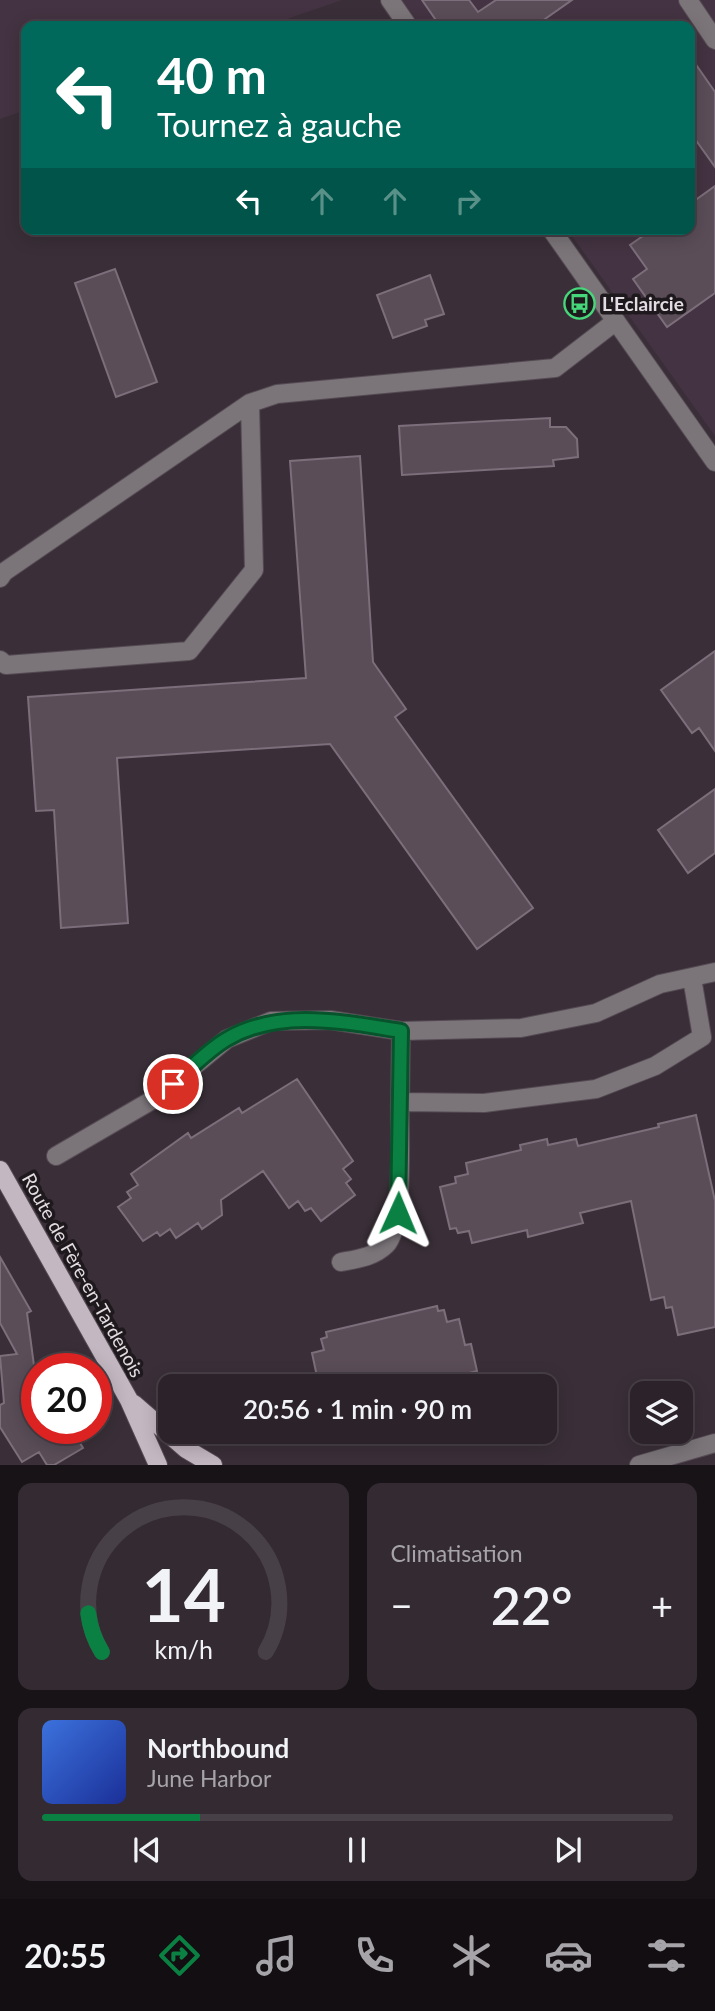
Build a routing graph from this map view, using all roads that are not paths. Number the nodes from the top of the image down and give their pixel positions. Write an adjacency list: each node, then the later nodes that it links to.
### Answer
1 (390, 0): 3 (street)
2 (688, 0): 4 (street)
3 (405, 21)
4 (715, 40)
5 (555, 235): 6 (street)
6 (616, 321): 7 (street); 8 (street)
7 (250, 403): 9 (street); 10 (street)
8 (715, 462)
9 (0, 578)
10 (0, 660)
11 (715, 972): 12 (street)
12 (692, 978): 13 (street); 14 (street)
13 (401, 1031): 14 (street); 15 (street)
14 (400, 1102): 17 (street)
15 (56, 1156)
16 (0, 1170): 18 (main road, Route de Fère-en-Tardenois)
17 (341, 1262)
18 (129, 1400): 20 (main road, Route de Fère-en-Tardenois); 21 (main road, Route de Fère-en-Tardenois)
19 (715, 1443): 22 (street)
20 (158, 1465)
21 (213, 1465)
22 (639, 1465)

